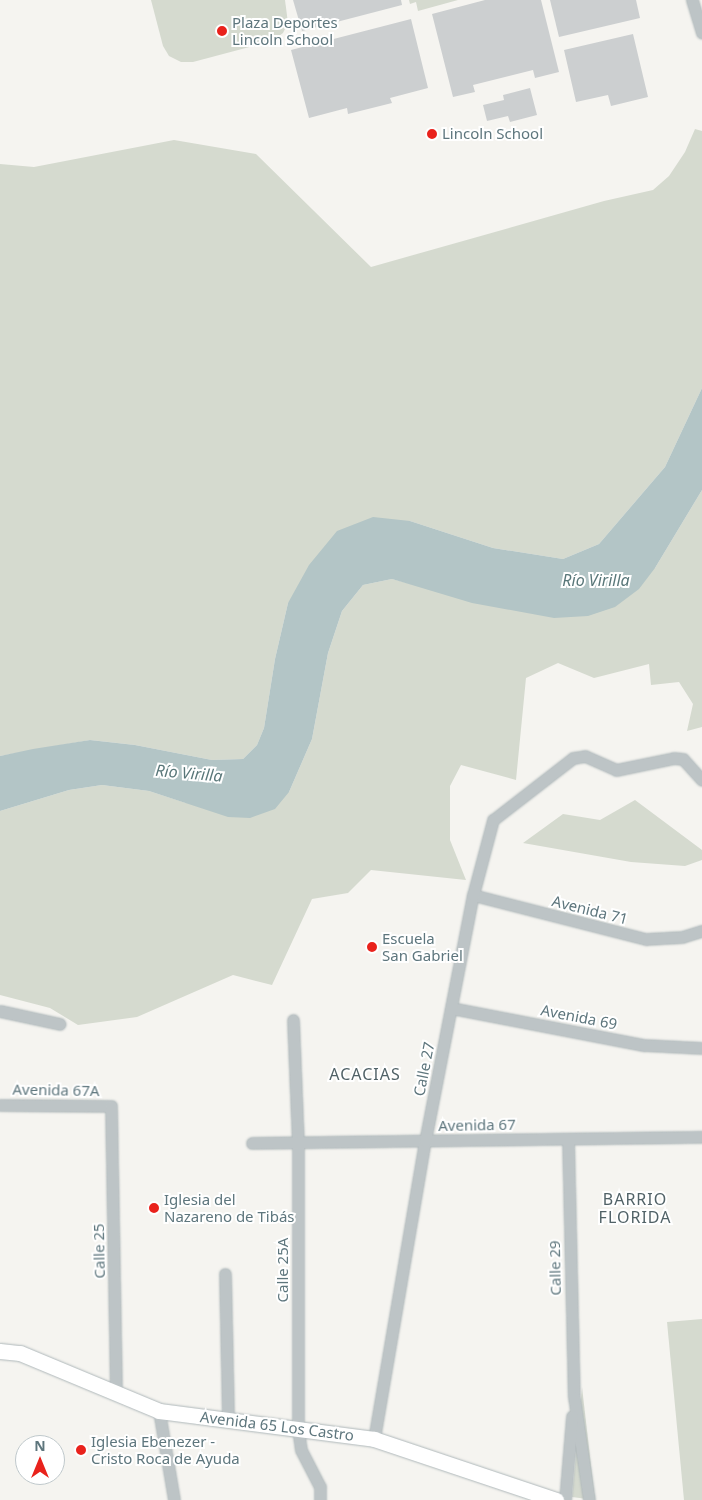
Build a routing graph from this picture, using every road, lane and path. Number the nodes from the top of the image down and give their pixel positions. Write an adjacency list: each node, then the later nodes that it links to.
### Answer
1 (692, 0): 2 (street)
2 (702, 33)
3 (702, 780): 4 (street, Calle 27)
4 (473, 895): 5 (street, Avenida 71); 6 (street, Calle 27)
5 (702, 931)
6 (451, 1008): 10 (street, Avenida 69); 15 (street, Calle 27)
7 (0, 1011): 9 (street)
8 (294, 1020): 16 (street, Calle 25A)
9 (60, 1024)
10 (702, 1048)
11 (0, 1105): 12 (street, Avenida 67A)
12 (111, 1106): 20 (street, Calle 25)
13 (702, 1137): 14 (street, Avenida 67)
14 (568, 1139): 15 (street, Avenida 67); 21 (street, Calle 29)
15 (425, 1141): 16 (street, Avenida 67); 25 (street, Calle 27)
16 (298, 1142): 17 (street, Avenida 67); 24 (street, Calle 25A)
17 (252, 1143)
18 (225, 1274): 23 (street)
19 (0, 1351): 20 (street, Avenida 65 Los Castro)
20 (116, 1395): 22 (street, Avenida 65 Los Castro)
21 (574, 1397): 29 (street, Calle 29); 30 (street, Calle 29)
22 (159, 1411): 23 (street, Avenida 65 Los Castro); 26 (street)
23 (228, 1421): 24 (street, Avenida 65 Los Castro)
24 (298, 1429): 25 (street, Avenida 65 Los Castro); 27 (street, Calle 25A)
25 (374, 1439): 28 (street, Avenida 65 Los Castro)
26 (174, 1500)
27 (320, 1500)
28 (556, 1500)
29 (565, 1500)
30 (589, 1500)

